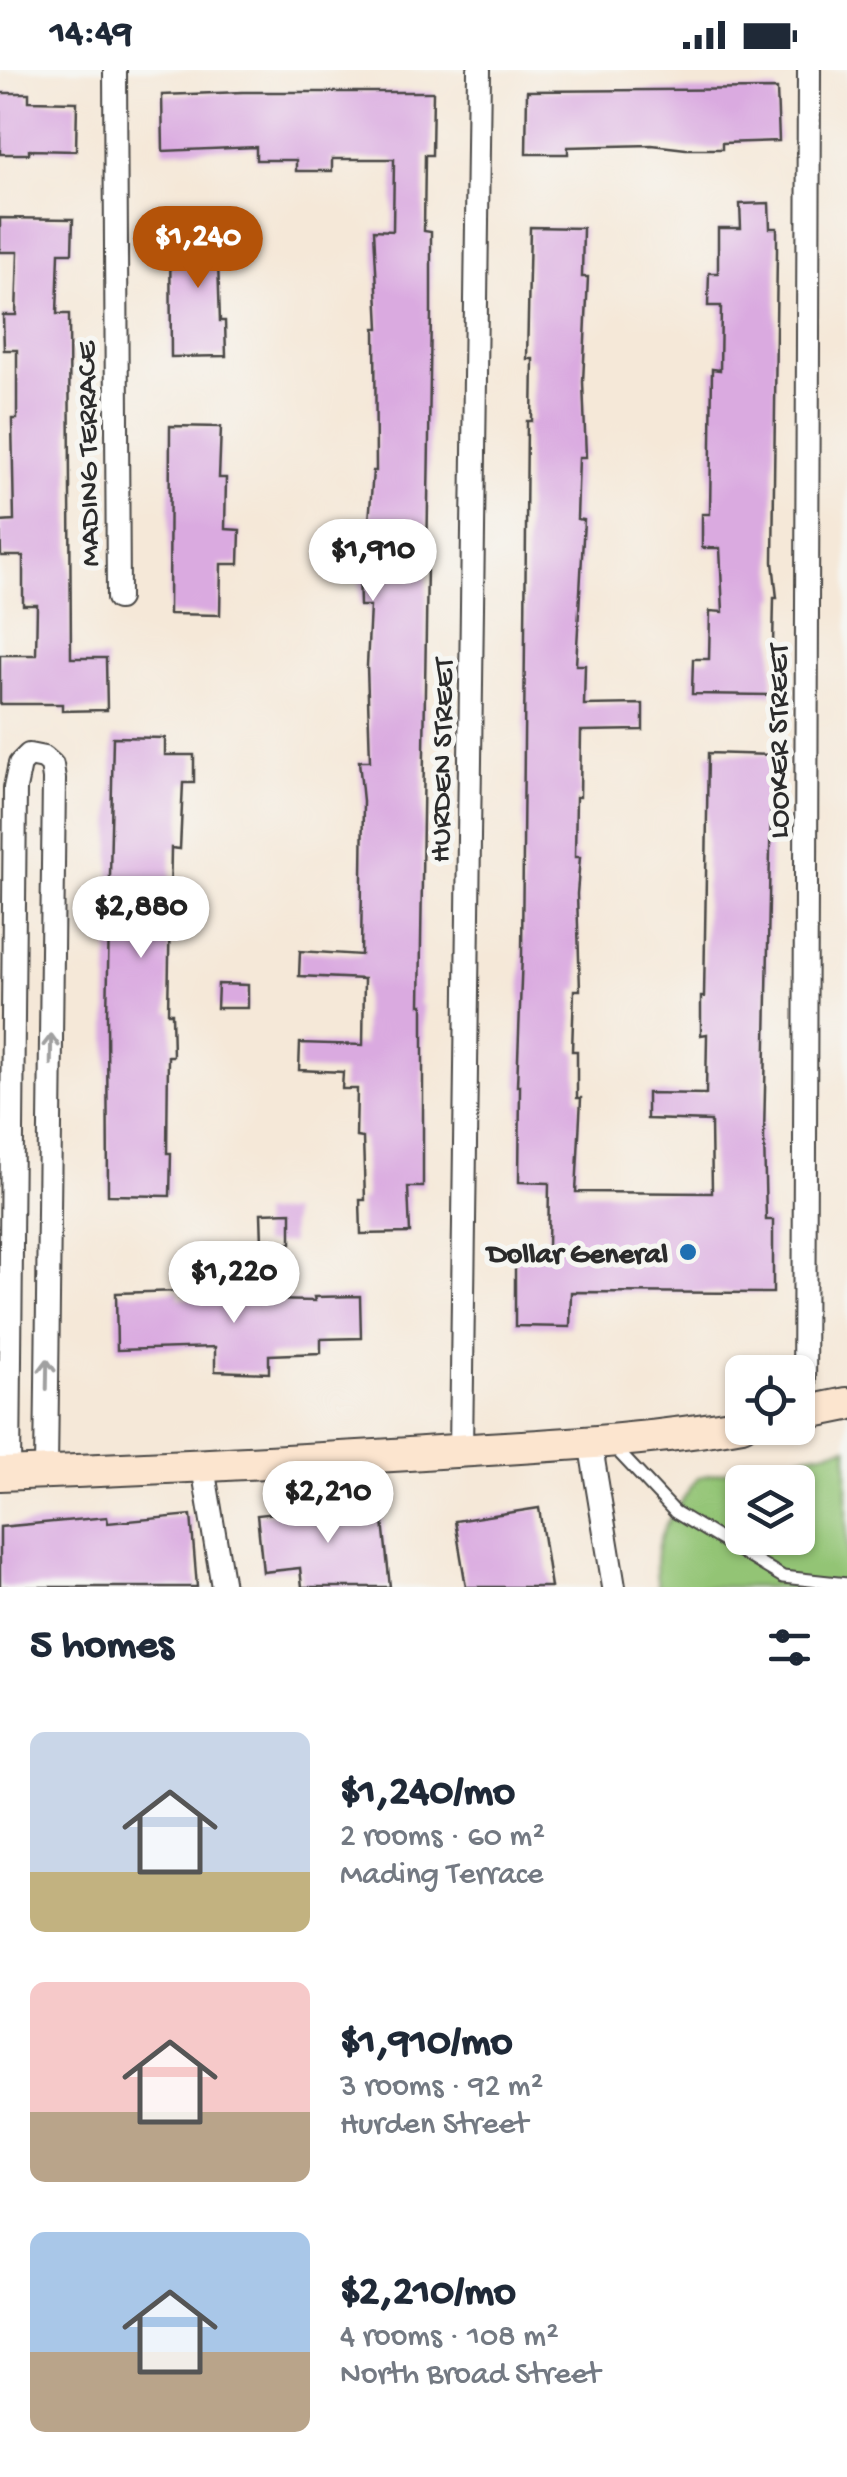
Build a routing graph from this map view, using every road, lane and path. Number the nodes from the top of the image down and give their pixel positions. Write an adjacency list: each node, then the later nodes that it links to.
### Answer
1 (115, 70): 4 (street, MADING TERRACE)
2 (478, 70): 14 (street, HURDEN STREET)
3 (809, 70): 9 (street, LOOKER STREET)
4 (118, 598)
5 (15, 984): 6 (street); 6 (street); 7 (street)
6 (52, 984): 8 (street, one-way to 6)
7 (13, 1209): 8 (street); 17 (street)
8 (49, 1211): 16 (street, one-way to 8)
9 (801, 1355)
10 (847, 1404): 11 (main road)
11 (815, 1410)
12 (725, 1426): 13 (main road)
13 (598, 1440): 14 (main road); 18 (lane); 20 (street)
14 (461, 1451): 15 (main road)
15 (203, 1467): 16 (main road); 19 (street)
16 (46, 1472): 17 (main road)
17 (5, 1474)
18 (847, 1584)
19 (223, 1587)
20 (614, 1587)

